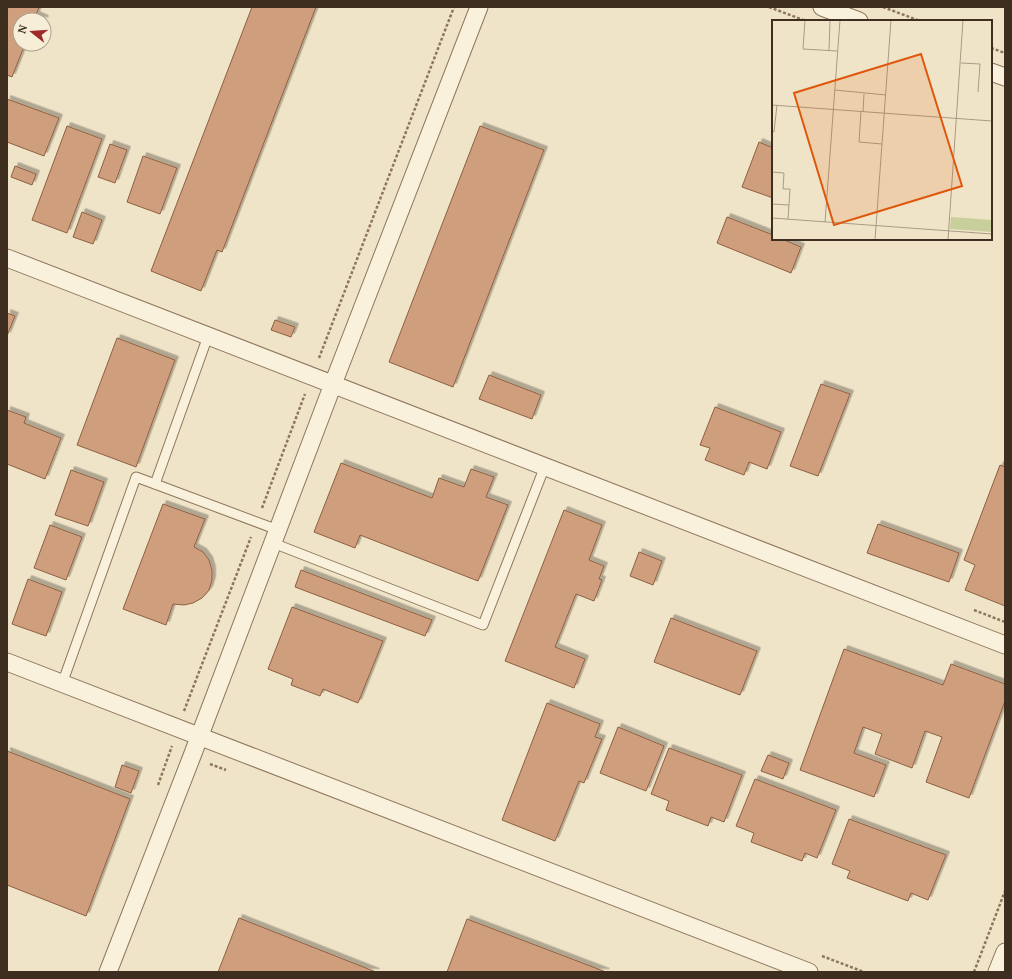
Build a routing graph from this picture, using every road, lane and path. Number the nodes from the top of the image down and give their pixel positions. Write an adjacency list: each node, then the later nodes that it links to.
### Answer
1 (454, 7): 15 (path)
2 (479, 7): 16 (street)
3 (769, 7): 6 (path)
4 (822, 7): 7 (street)
5 (883, 7): 8 (path)
6 (803, 20)
7 (856, 20)
8 (917, 20)
9 (992, 48): 10 (path)
10 (1005, 53)
11 (992, 72): 12 (street)
12 (1005, 78)
13 (7, 258): 14 (street)
14 (208, 336): 15 (street); 18 (lane)
15 (311, 376): 16 (street); 19 (path)
16 (333, 384): 17 (street); 20 (street)
17 (545, 466): 20 (lane); 21 (street)
18 (155, 484): 19 (lane); 23 (lane)
19 (257, 522): 20 (lane); 24 (path)
20 (276, 536): 25 (street)
21 (1005, 645)
22 (7, 662): 23 (street)
23 (62, 684): 24 (street)
24 (178, 729): 25 (street); 26 (path)
25 (200, 736): 29 (street); 30 (street)
26 (158, 785)
27 (1005, 891): 31 (path)
28 (1005, 952): 32 (street)
29 (108, 972)
30 (809, 972)
31 (974, 972)
32 (997, 972)

